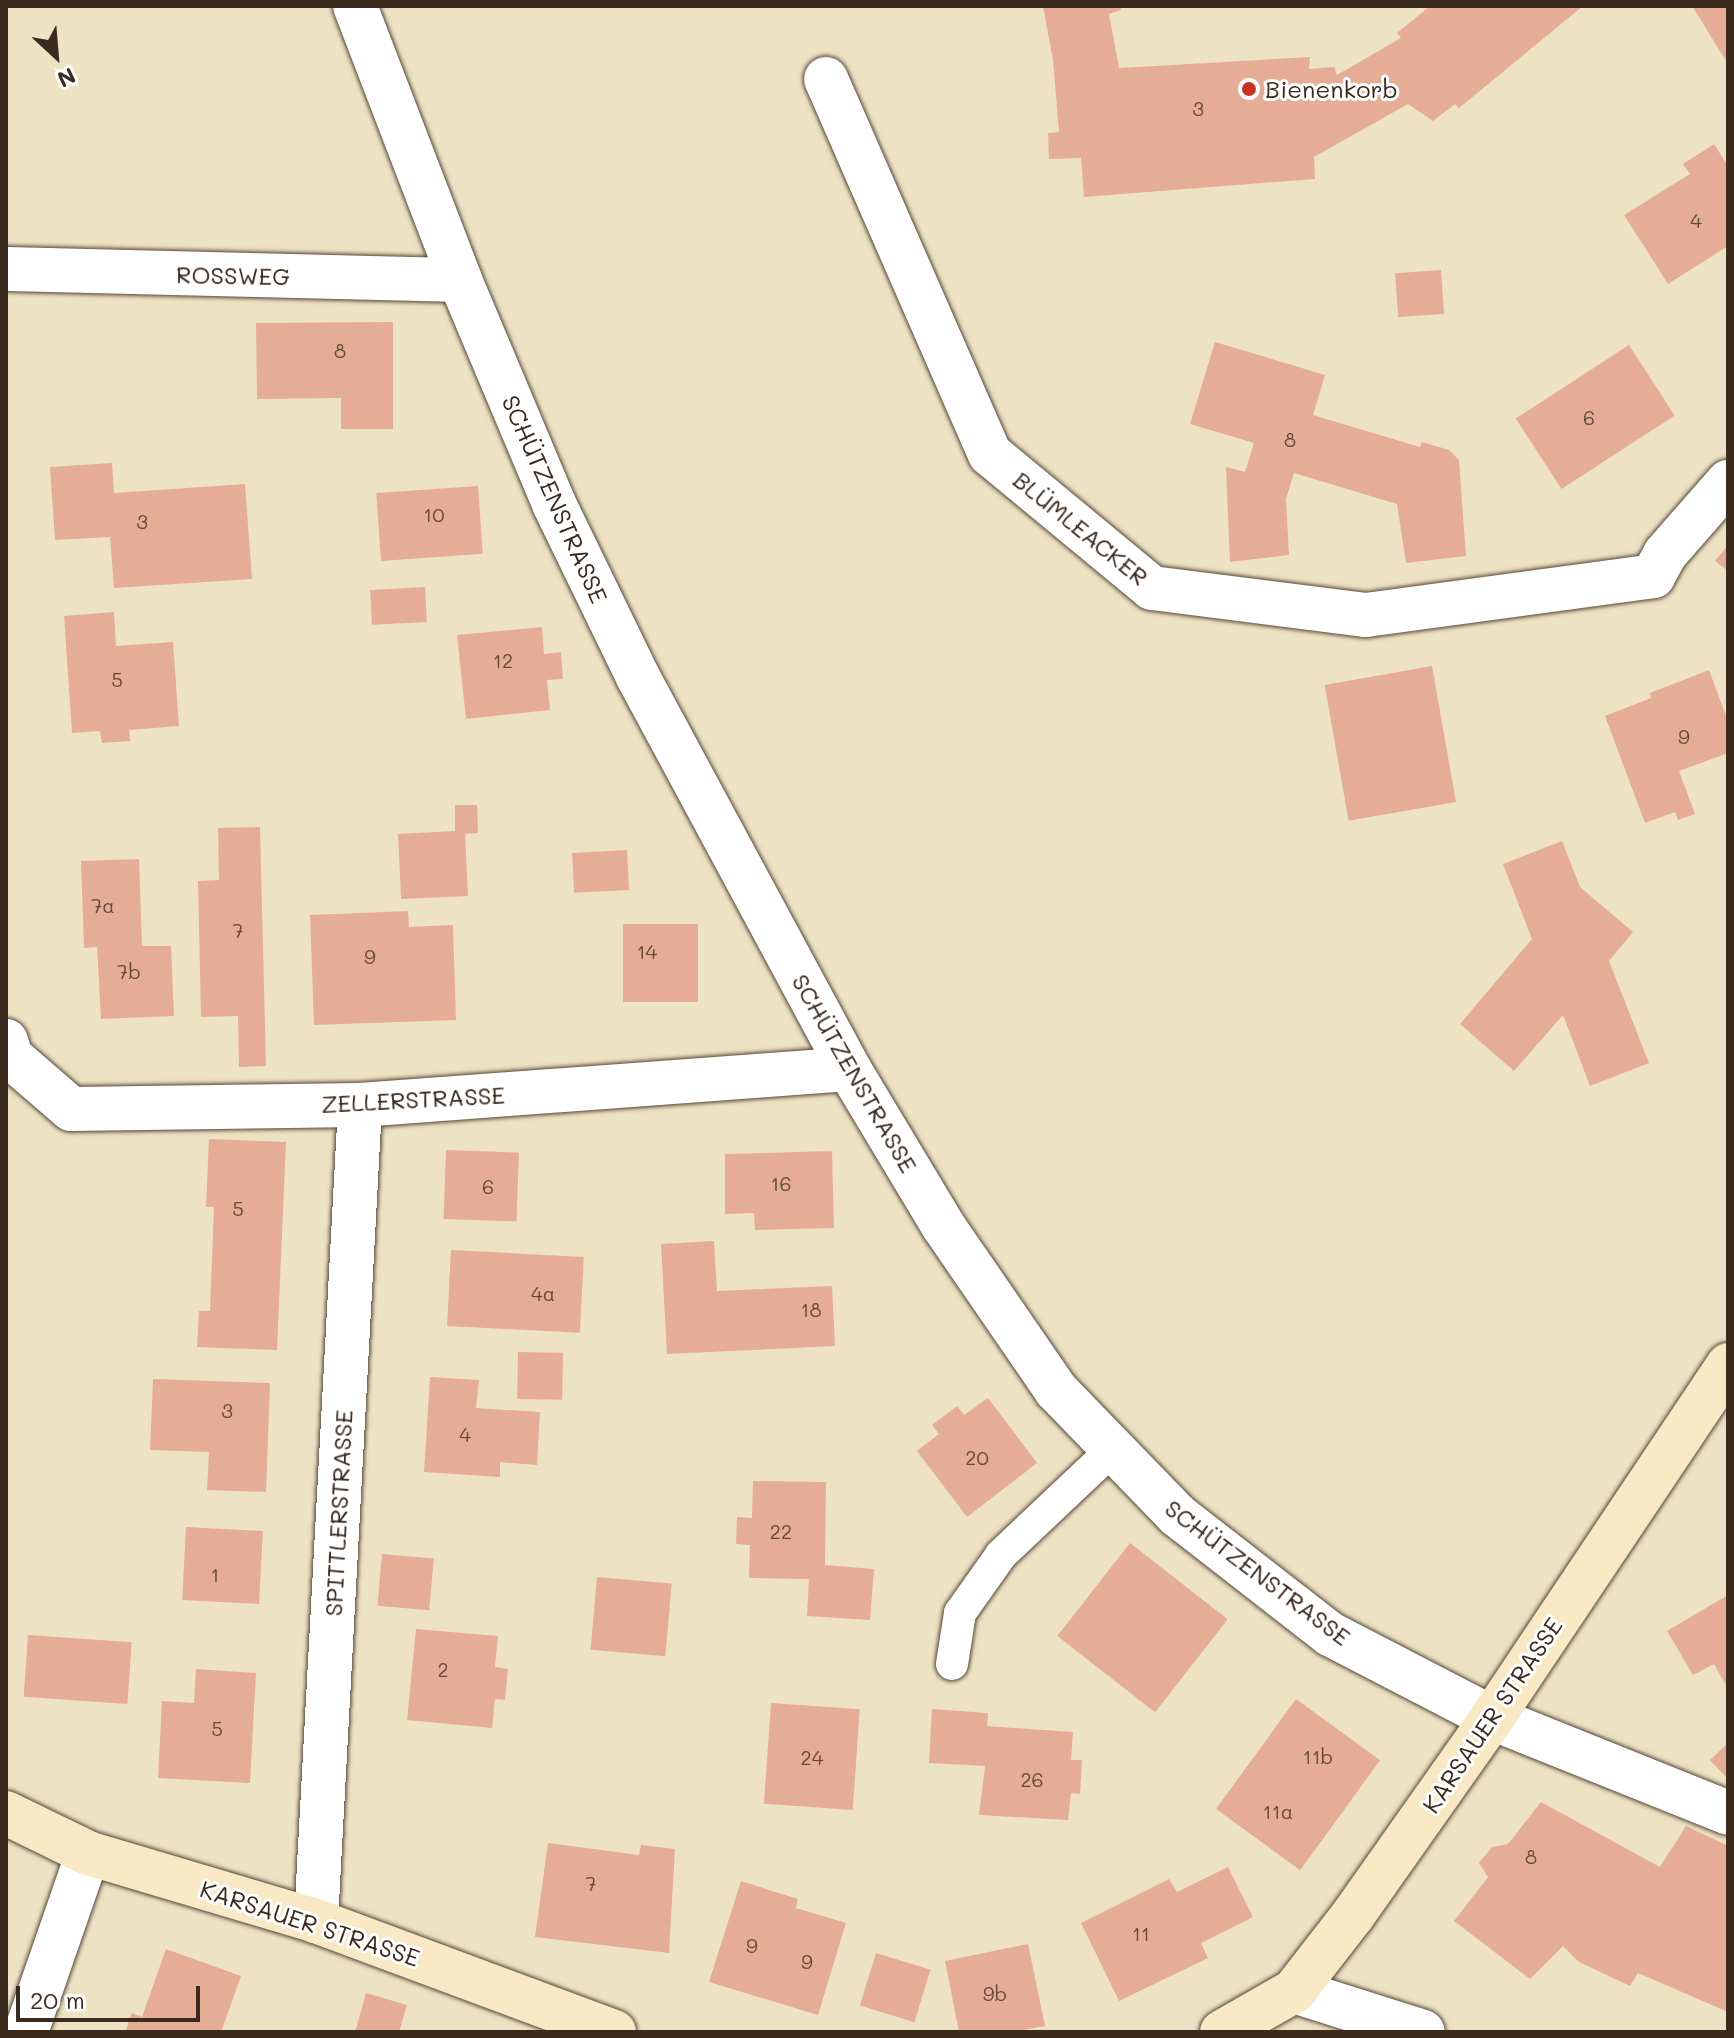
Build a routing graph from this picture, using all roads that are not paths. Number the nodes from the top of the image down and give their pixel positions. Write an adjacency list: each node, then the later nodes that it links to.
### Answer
1 (355, 6): 4 (street, SCHÜTZENSTRASSE)
2 (826, 79): 5 (street, BLÜMLEACKER)
3 (6, 269): 4 (street, ROSSWEG)
4 (460, 280): 7 (street, SCHÜTZENSTRASSE)
5 (1728, 482)
6 (6, 1041): 8 (street, ZELLERSTRASSE)
7 (849, 1069): 8 (street, ZELLERSTRASSE); 10 (street, SCHÜTZENSTRASSE)
8 (360, 1105): 16 (street, SPITTLERSTRASSE)
9 (1728, 1365): 12 (street, KARSAUER STRASSE)
10 (1113, 1449): 11 (lane); 12 (street, SCHÜTZENSTRASSE)
11 (952, 1664)
12 (1492, 1718): 14 (street, SCHÜTZENSTRASSE); 17 (street, KARSAUER STRASSE)
13 (6, 1813): 15 (street, KARSAUER STRASSE)
14 (1728, 1813)
15 (88, 1853): 16 (street, KARSAUER STRASSE); 18 (street)
16 (316, 1921): 19 (street, KARSAUER STRASSE)
17 (1294, 1991): 20 (street, KARSAUER STRASSE); 21 (street)
18 (26, 2032)
19 (614, 2032)
20 (1222, 2032)
21 (1423, 2032)

